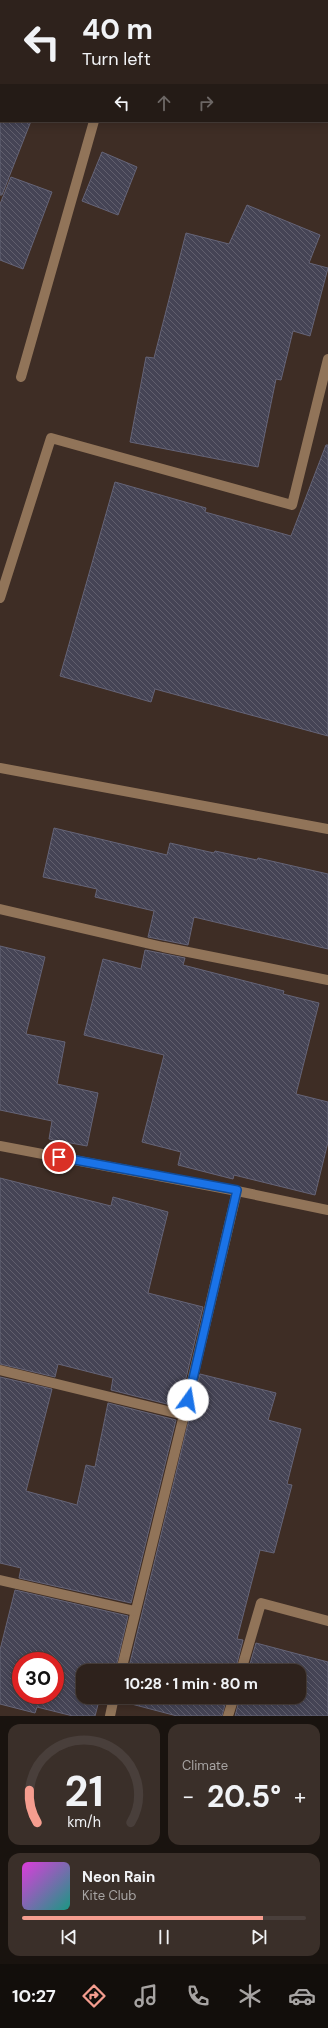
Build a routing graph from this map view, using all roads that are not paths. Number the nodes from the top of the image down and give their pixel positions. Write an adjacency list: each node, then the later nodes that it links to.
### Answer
1 (94, 122): 3 (street)
2 (328, 359): 4 (street)
3 (21, 377)
4 (0, 598)
5 (0, 768): 6 (street)
6 (328, 830)
7 (0, 909): 8 (street)
8 (328, 980)
9 (0, 1146): 10 (street)
10 (237, 1190): 11 (street); 13 (street)
11 (328, 1210)
12 (0, 1370): 13 (street)
13 (184, 1415): 15 (street)
14 (0, 1580): 15 (street)
15 (135, 1611): 17 (street)
16 (328, 1621): 18 (street)
17 (123, 1664)
18 (243, 1664)
19 (113, 1704): 21 (street)
20 (232, 1704): 22 (street)
21 (110, 1716)
22 (228, 1716)

